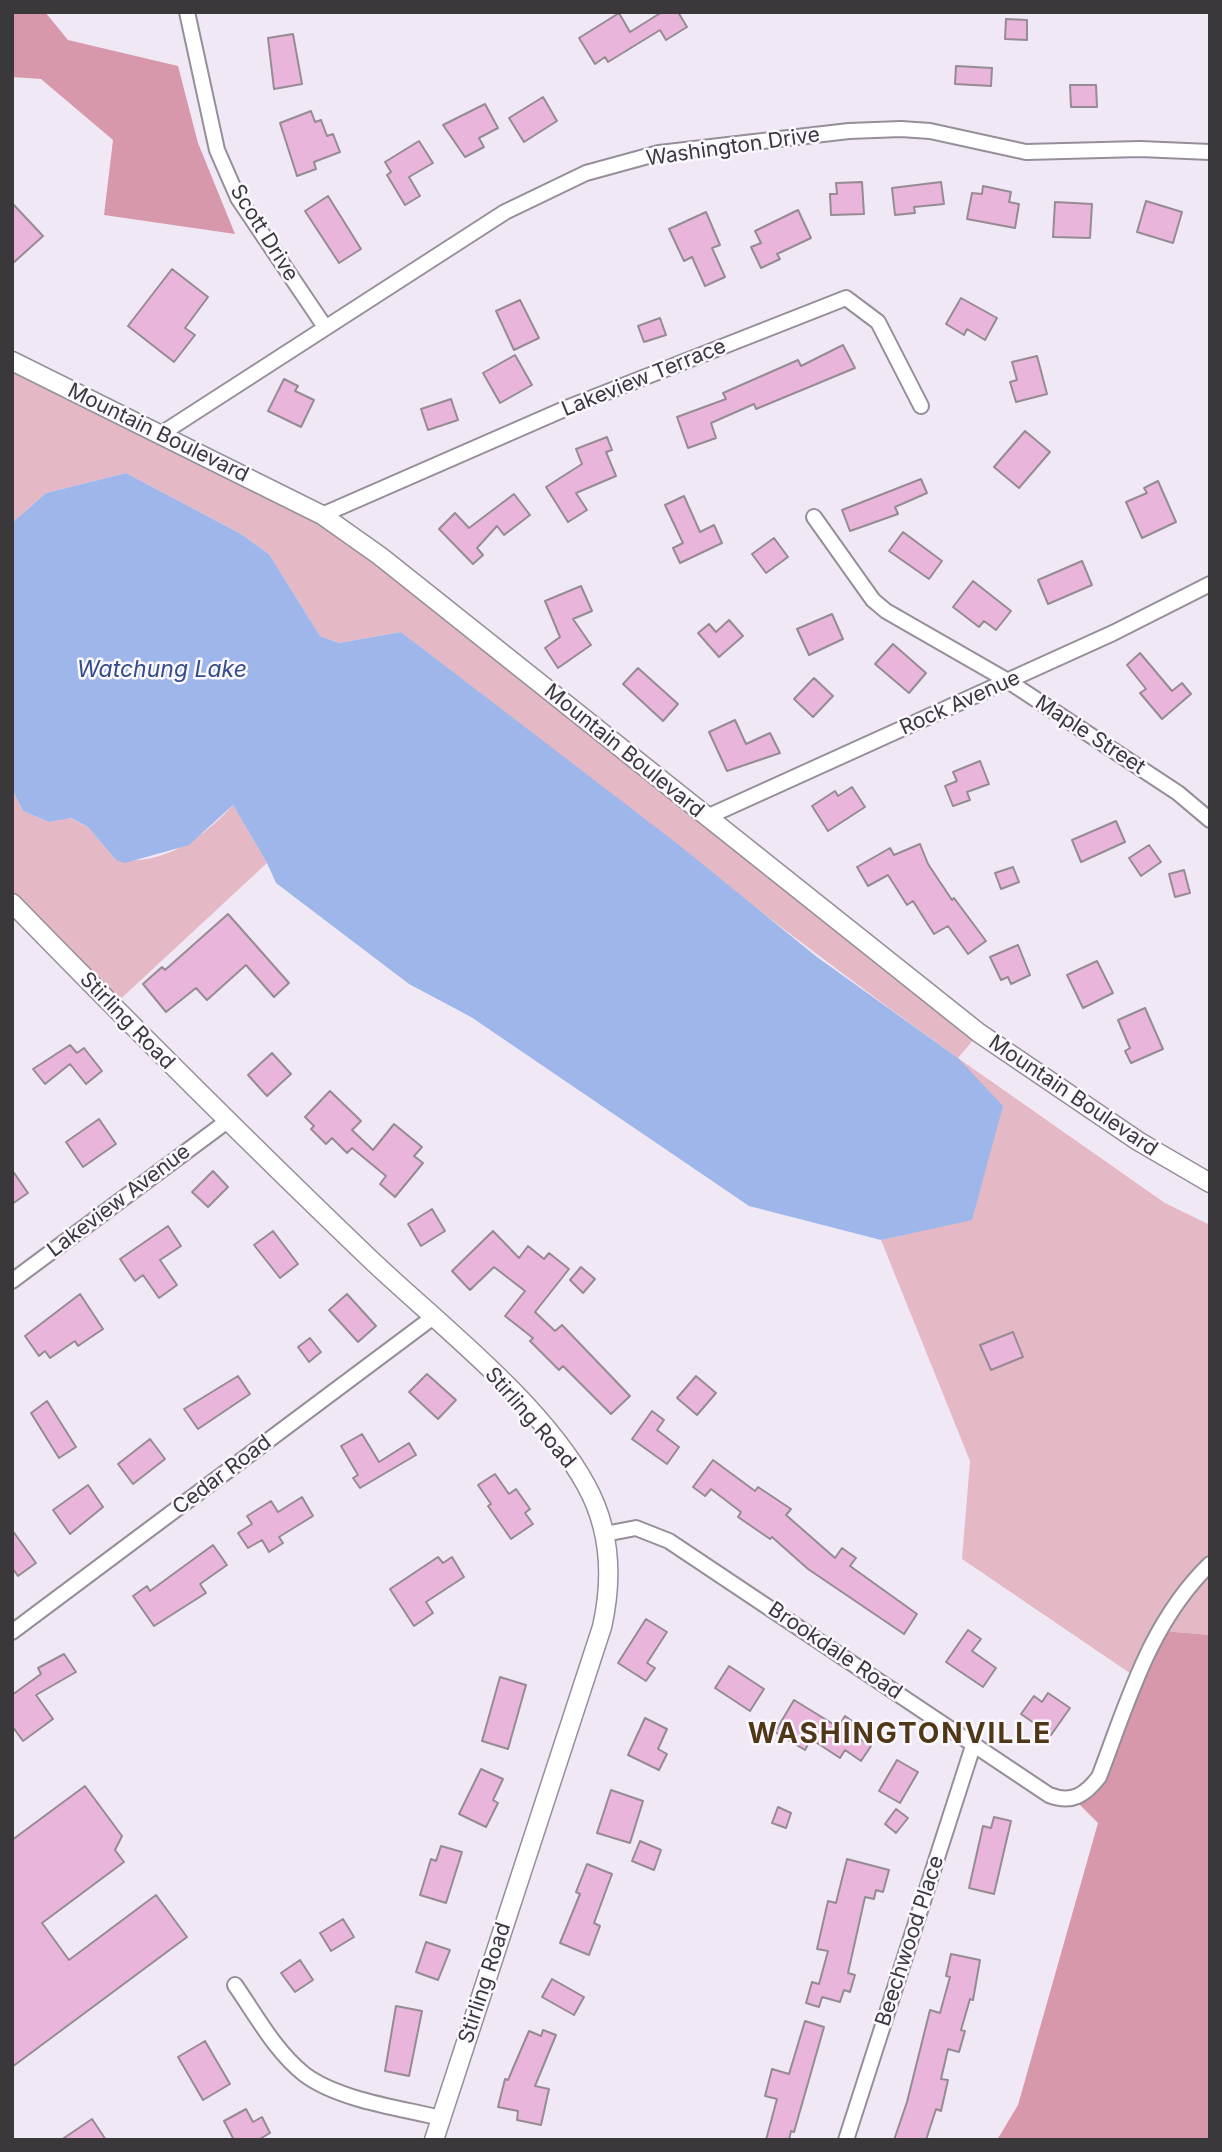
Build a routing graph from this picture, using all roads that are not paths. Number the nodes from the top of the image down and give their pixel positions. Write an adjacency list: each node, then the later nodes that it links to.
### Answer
1 (187, 12): 3 (street, Scott Drive)
2 (1210, 152): 3 (street, Washington Drive)
3 (325, 327): 6 (street, Washington Drive)
4 (12, 361): 6 (street, Mountain Boulevard)
5 (920, 406): 7 (street, Lakeview Terrace)
6 (161, 434): 7 (street, Mountain Boulevard)
7 (322, 515): 11 (street, Mountain Boulevard)
8 (814, 517): 10 (street, Maple Street)
9 (1210, 584): 10 (street, Rock Avenue)
10 (1008, 681): 11 (street, Rock Avenue); 12 (street, Maple Street)
11 (707, 817): 15 (street, Mountain Boulevard)
12 (1210, 820)
13 (12, 903): 14 (street, Stirling Road)
14 (226, 1122): 16 (street, Lakeview Avenue); 17 (street, Stirling Road)
15 (1210, 1183)
16 (12, 1281)
17 (432, 1318): 18 (street, Stirling Road); 20 (street, Cedar Road)
18 (605, 1534): 21 (street, Brookdale Road); 23 (street, Stirling Road)
19 (1210, 1564): 21 (street, Brookdale Road)
20 (12, 1632)
21 (974, 1743): 25 (street, Beechwood Place)
22 (235, 1985): 23 (street)
23 (441, 2118): 24 (street, Stirling Road)
24 (434, 2140)
25 (846, 2140)

